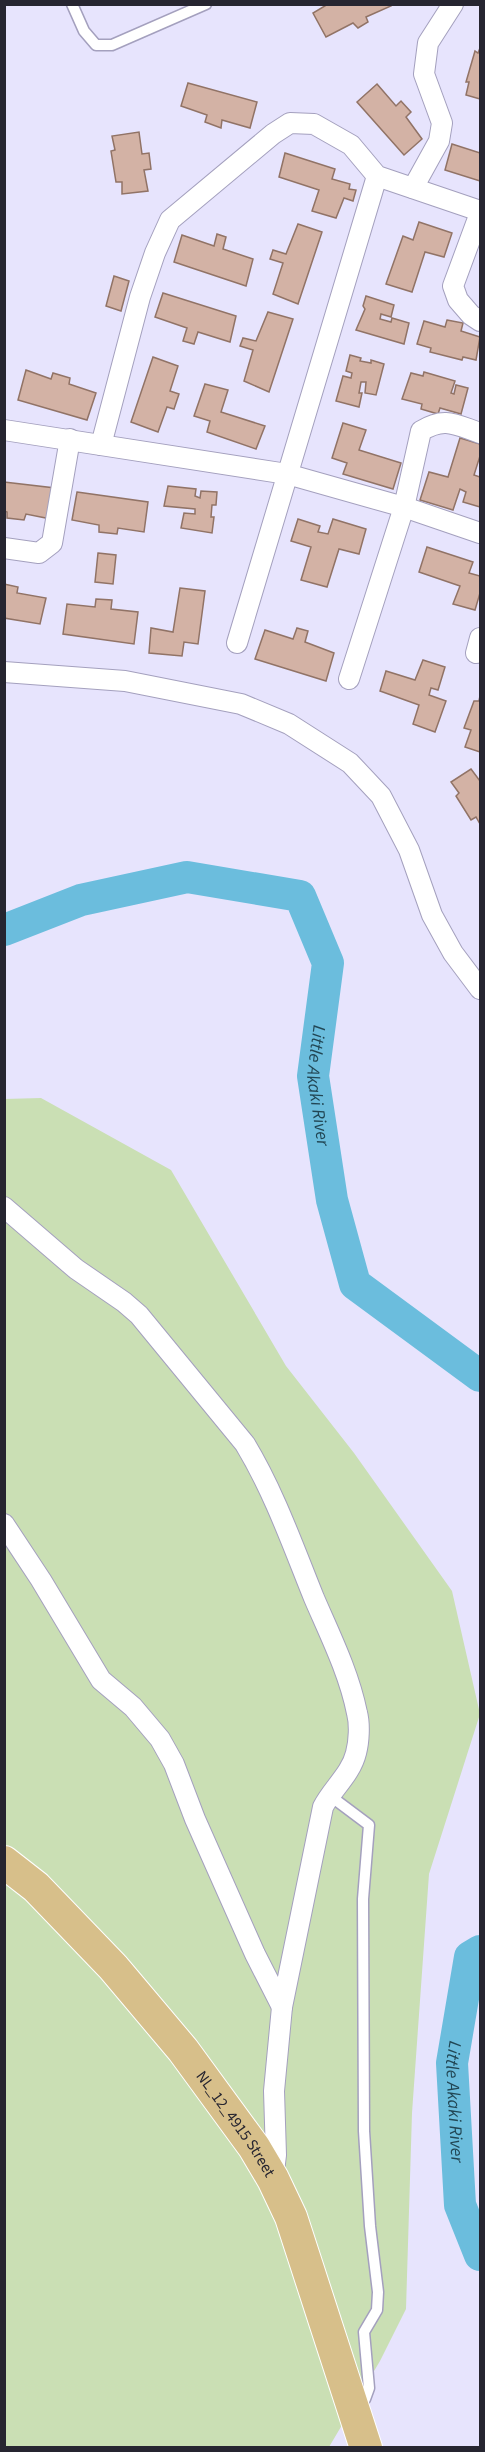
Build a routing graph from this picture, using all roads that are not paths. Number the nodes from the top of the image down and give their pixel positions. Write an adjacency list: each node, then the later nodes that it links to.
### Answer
1 (72, 4): 2 (lane)
2 (206, 4)
3 (453, 4): 5 (street)
4 (377, 176): 5 (street); 11 (street); 12 (street)
5 (413, 188): 6 (street)
6 (480, 212): 7 (street)
7 (480, 321)
8 (4, 430): 10 (street)
9 (480, 433): 13 (street)
10 (70, 439): 11 (street); 15 (street)
11 (101, 445): 12 (street)
12 (287, 474): 13 (street); 16 (street)
13 (404, 507): 14 (street); 18 (street)
14 (480, 533)
15 (4, 548)
16 (237, 643)
17 (4, 672): 19 (street)
18 (349, 679)
19 (480, 988)
20 (4, 1207): 22 (street)
21 (4, 1524): 25 (street)
22 (329, 1796): 25 (street); 27 (lane)
23 (4, 1862): 26 (main road, NL_12_4915 Street)
24 (4, 1873): 28 (main road, NL_12_4915 Street)
25 (282, 2007): 26 (street)
26 (273, 2179): 27 (main road, NL_12_4915 Street)
27 (354, 2410): 29 (main road, NL_12_4915 Street)
28 (355, 2448)
29 (366, 2448)

